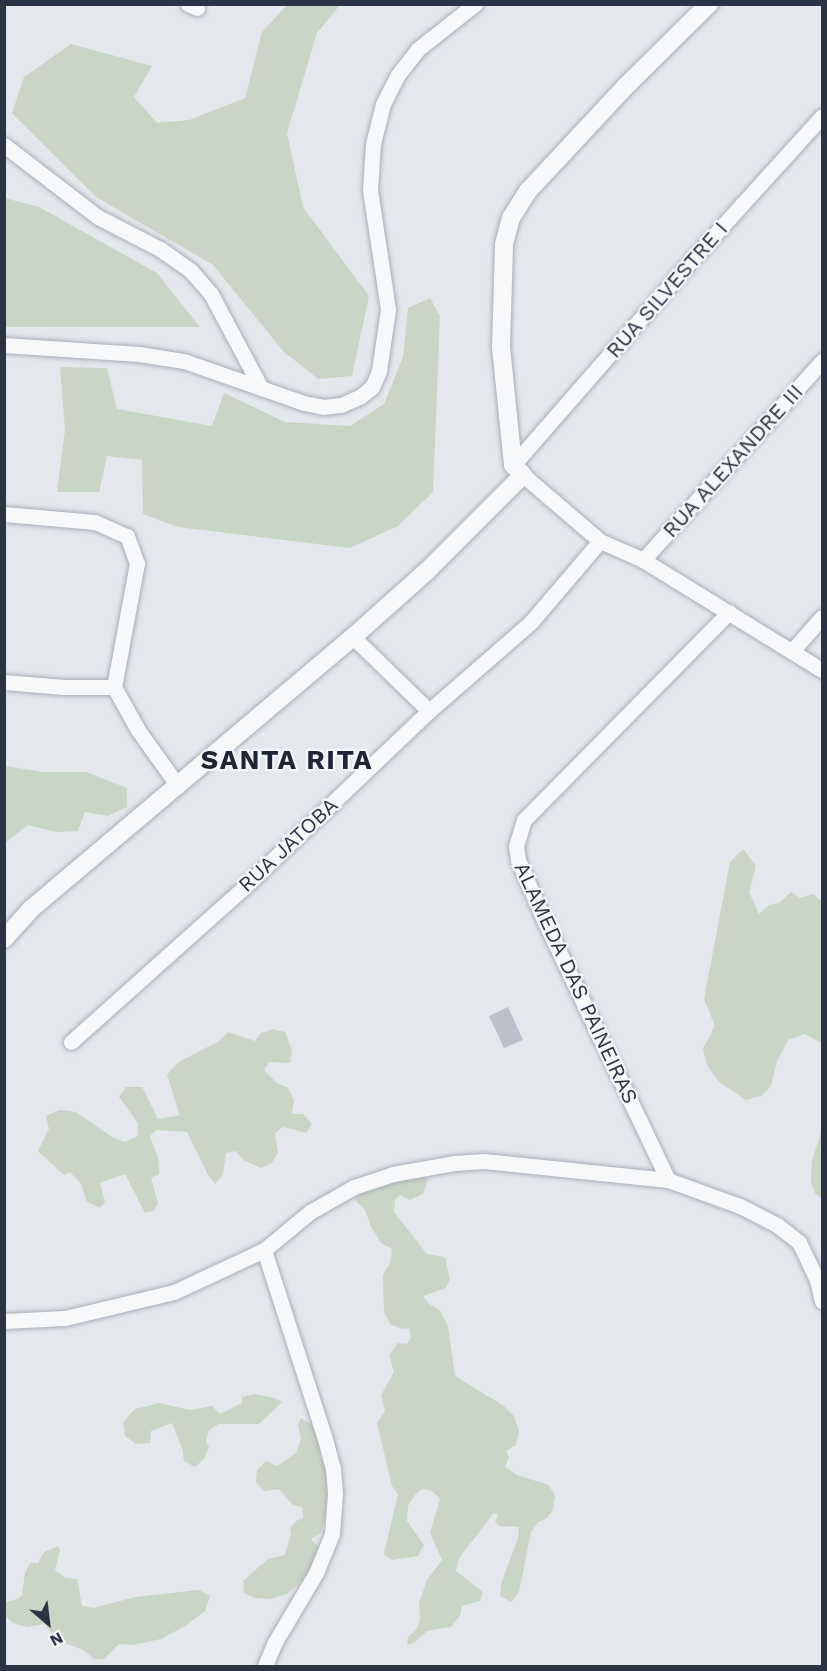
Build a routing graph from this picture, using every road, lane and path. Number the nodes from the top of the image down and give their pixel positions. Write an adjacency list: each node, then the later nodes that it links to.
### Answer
1 (475, 4): 7 (street)
2 (709, 4): 8 (street)
3 (822, 116): 8 (street, RUA SILVESTRE I)
4 (4, 145): 7 (street)
5 (4, 345): 7 (street)
6 (822, 361): 11 (street, RUA ALEXANDRE III)
7 (261, 388)
8 (518, 470): 10 (street); 14 (street)
9 (4, 514): 18 (street)
10 (600, 541): 11 (street); 19 (street, RUA JATOBA)
11 (643, 560): 12 (street)
12 (729, 612): 15 (street); 23 (street, ALAMEDA DAS PAINEIRAS)
13 (822, 617): 15 (street)
14 (353, 637): 19 (street); 20 (street)
15 (792, 651): 16 (street)
16 (822, 670)
17 (4, 682): 18 (street)
18 (114, 687): 20 (street)
19 (429, 711): 22 (street, RUA JATOBA)
20 (178, 786): 21 (street)
21 (4, 939)
22 (70, 1042)
23 (668, 1180): 24 (street); 25 (street)
24 (264, 1250): 26 (street); 27 (street)
25 (822, 1301)
26 (4, 1321)
27 (265, 1666)

